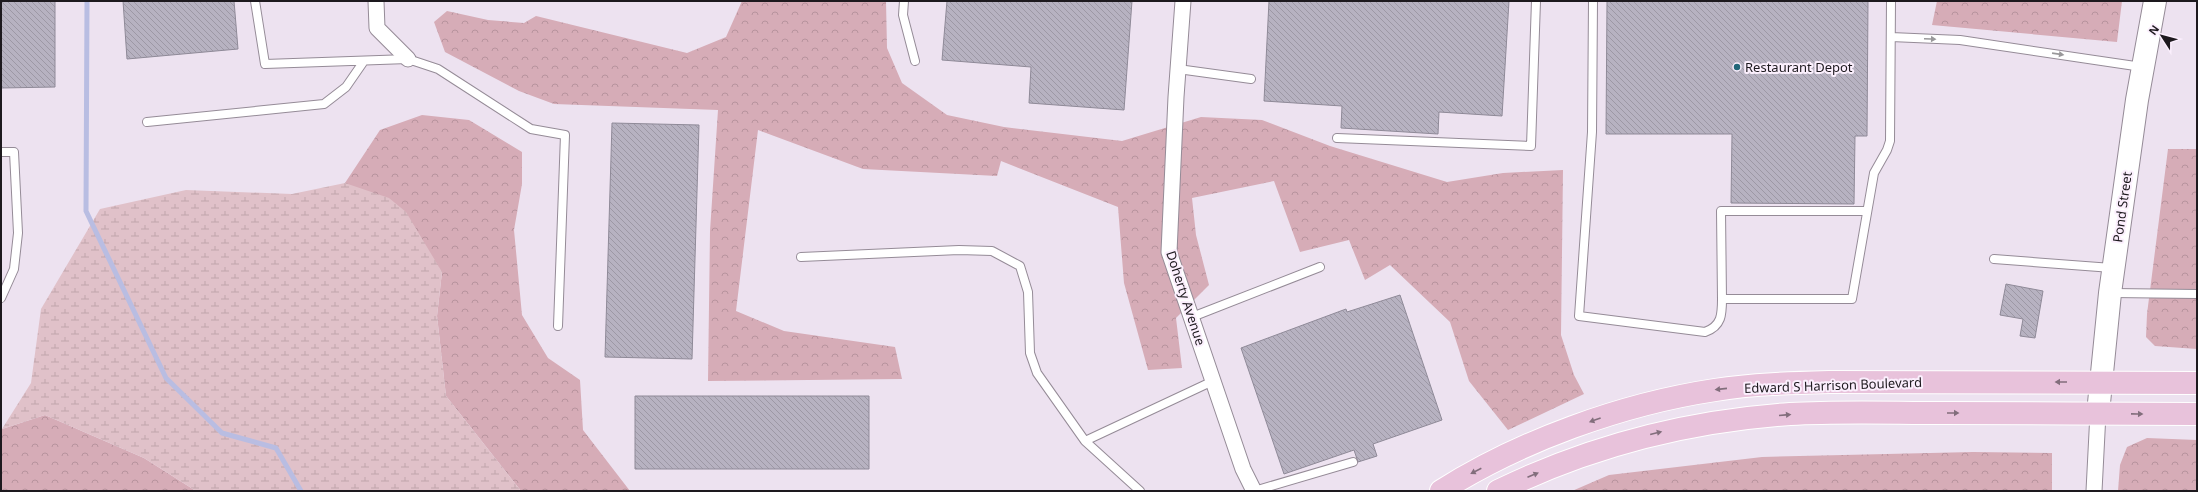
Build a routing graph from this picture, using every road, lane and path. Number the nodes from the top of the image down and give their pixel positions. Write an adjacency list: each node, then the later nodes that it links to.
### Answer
1 (256, 1): 11 (lane)
2 (376, 1): 10 (street)
3 (904, 1): 12 (lane)
4 (1183, 1): 14 (street, Doherty Avenue)
5 (1536, 1): 17 (lane)
6 (1593, 1): 27 (lane)
7 (1891, 1): 9 (lane)
8 (2155, 1): 13 (street, Pond Street)
9 (1890, 37): 13 (lane, one-way to 13); 19 (lane)
10 (408, 59): 11 (lane); 29 (lane)
11 (364, 61): 16 (lane)
12 (915, 61)
13 (2142, 67): 23 (street, Pond Street)
14 (1178, 70): 15 (lane); 28 (street, Doherty Avenue)
15 (1251, 79)
16 (147, 122)
17 (1338, 138)
18 (1, 152): 26 (lane)
19 (1866, 211): 27 (lane); 27 (lane)
20 (801, 257): 35 (lane)
21 (1994, 259): 23 (lane)
22 (1320, 267): 28 (lane)
23 (2113, 268): 24 (street, Pond Street)
24 (2110, 293): 25 (lane); 31 (street, Pond Street)
25 (2197, 294)
26 (1, 298)
27 (1722, 298)
28 (1192, 317): 30 (street, Doherty Avenue)
29 (558, 326)
30 (1213, 382): 35 (lane); 38 (street, Doherty Avenue)
31 (2100, 382): 32 (main road, Edward S Harrison Boulevard); 33 (street, Pond Street); 39 (main road, Edward S Harrison Boulevard, one-way to 39)
32 (2197, 383)
33 (2098, 413): 34 (main road, one-way to 34); 40 (main road, one-way to 33); 41 (street)
34 (2197, 414)
35 (1084, 441): 37 (lane)
36 (1353, 462): 38 (lane)
37 (1140, 491)
38 (1254, 491)
39 (1440, 491)
40 (1498, 491)
41 (2094, 491)

